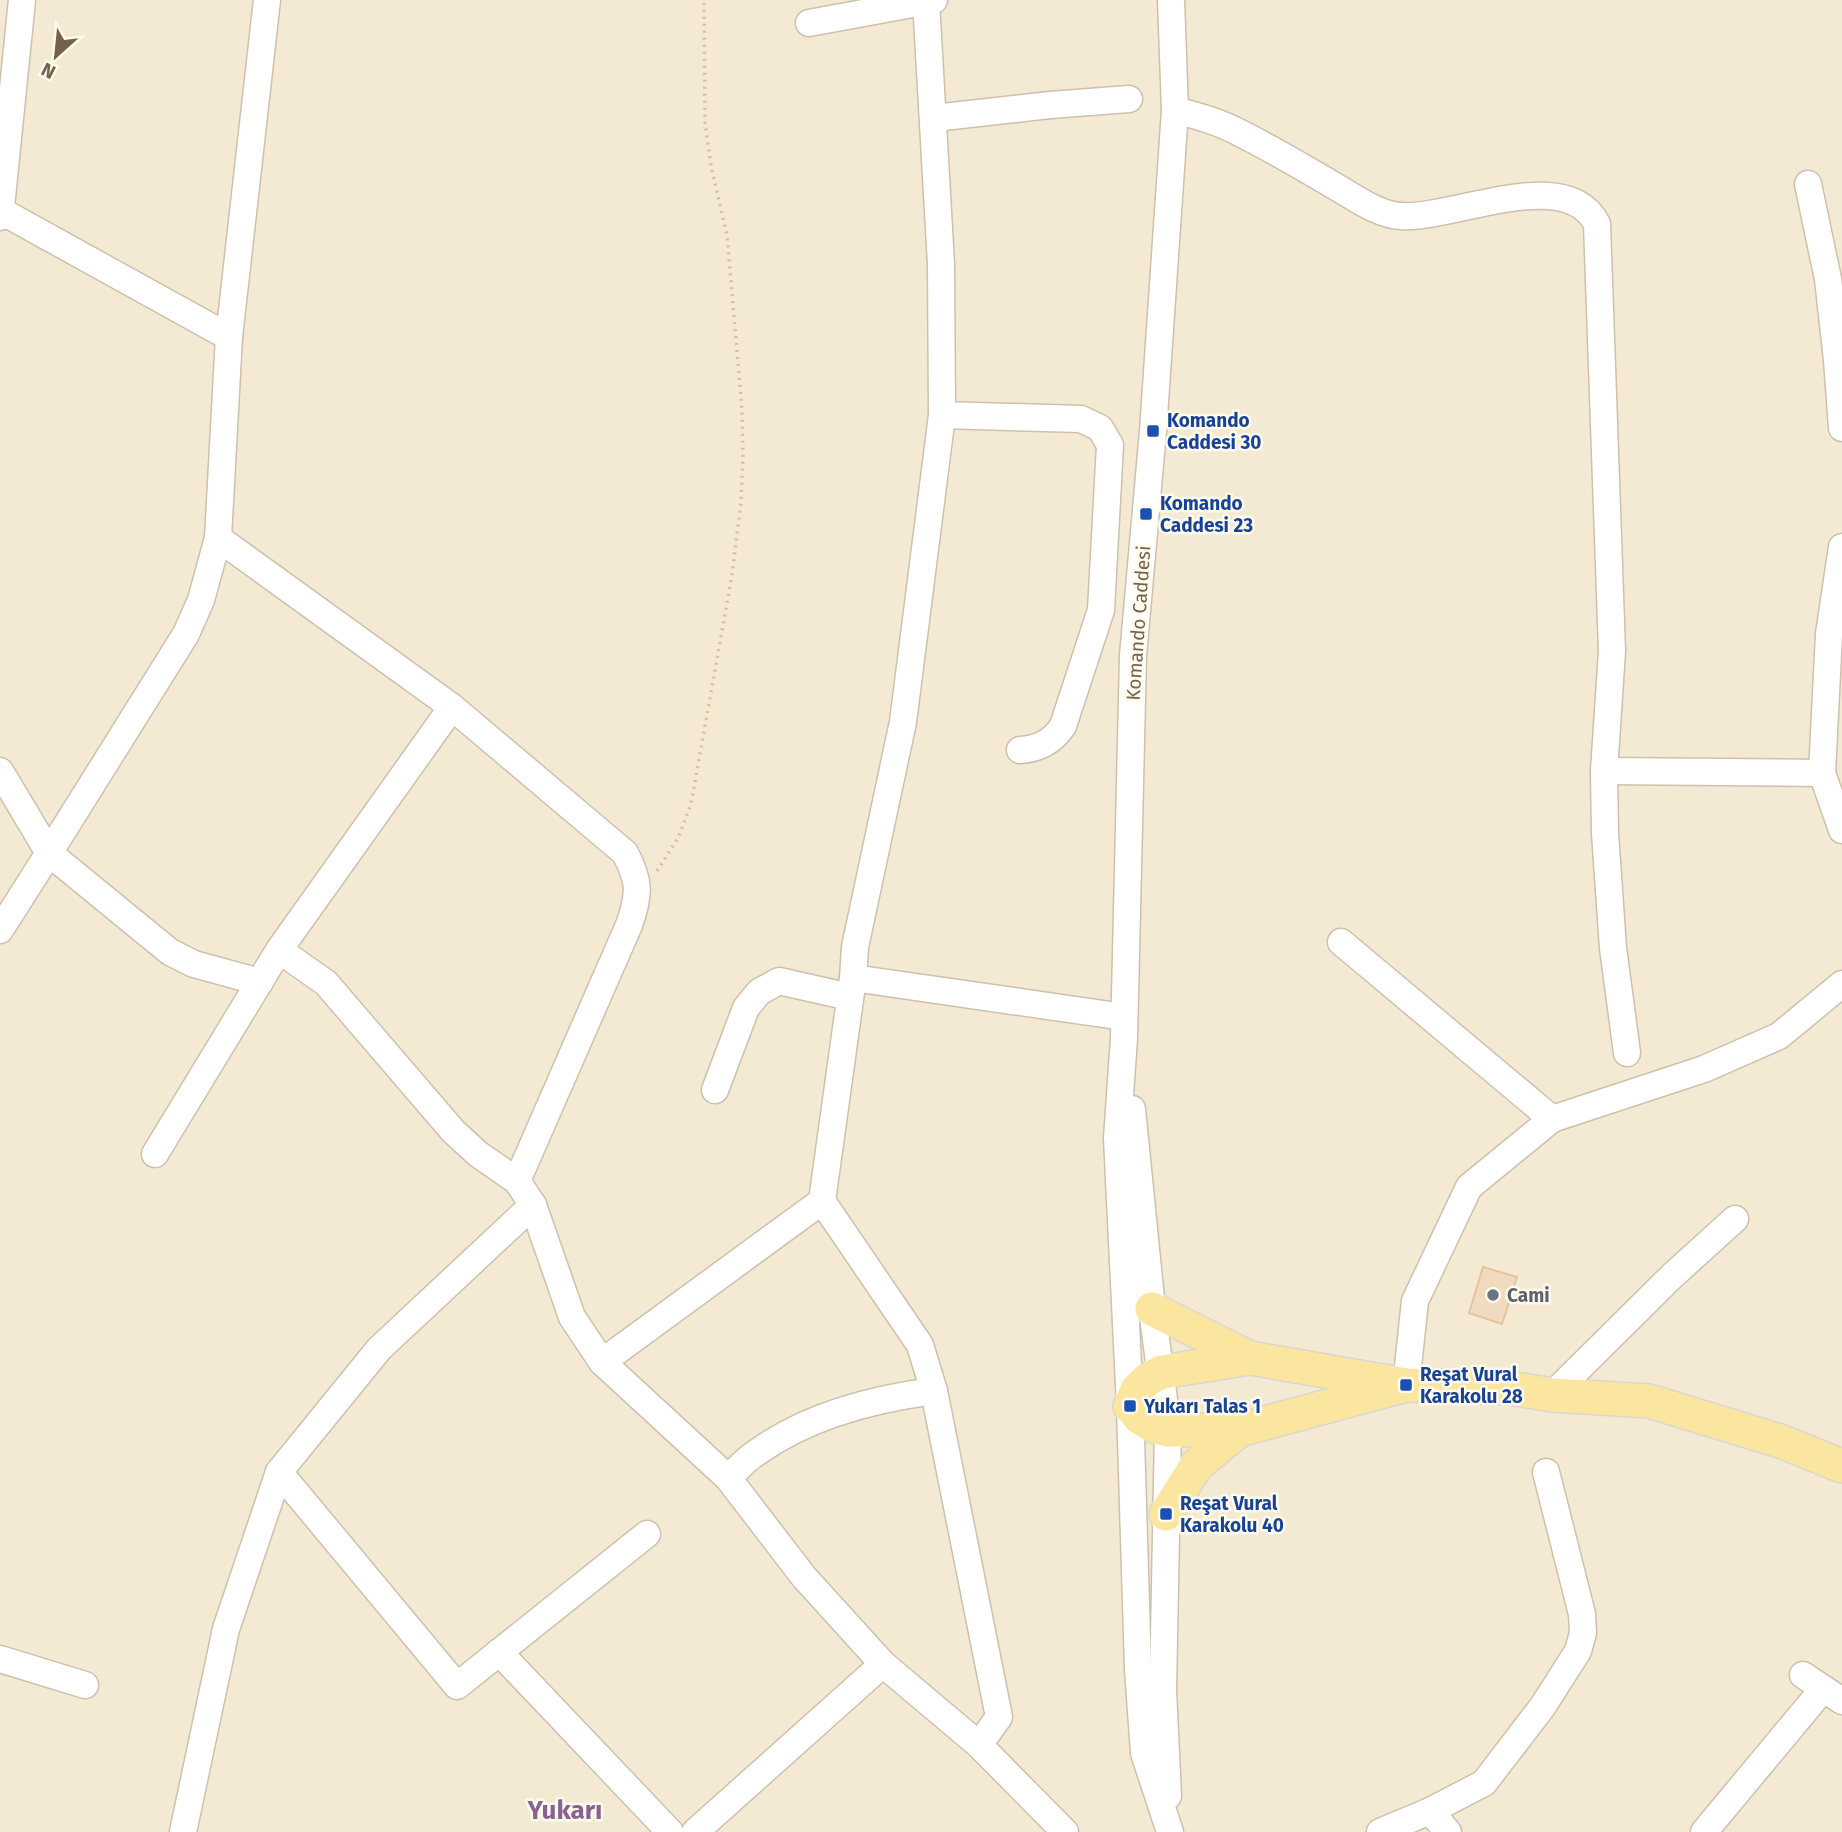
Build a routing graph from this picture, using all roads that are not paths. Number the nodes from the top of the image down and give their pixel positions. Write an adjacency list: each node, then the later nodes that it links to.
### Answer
1 (22, 0): 10 (street)
2 (267, 0): 12 (street)
3 (1171, 0): 7 (street, Komando Caddesi)
4 (930, 1): 5 (street); 8 (street)
5 (809, 23)
6 (1129, 99): 8 (street)
7 (1175, 110): 20 (street); 30 (street, Komando Caddesi)
8 (934, 118): 13 (street)
9 (1808, 184): 14 (street)
10 (1, 211): 11 (street); 12 (street)
11 (0, 217)
12 (229, 337): 15 (street)
13 (942, 415): 18 (street); 29 (street)
14 (1842, 428)
15 (218, 538): 17 (street); 23 (street)
16 (1842, 547): 21 (street)
17 (452, 707): 26 (street); 35 (street)
18 (1020, 750)
19 (0, 771): 23 (street)
20 (1604, 771): 21 (street); 31 (street)
21 (1822, 773): 22 (street)
22 (1842, 830)
23 (49, 853): 24 (street); 27 (street)
24 (0, 930)
25 (1340, 942): 33 (street)
26 (279, 950): 27 (street); 35 (street)
27 (260, 982): 34 (street)
28 (1842, 985): 33 (street)
29 (851, 988): 30 (street); 32 (street); 36 (street)
30 (1124, 1027): 39 (street); 46 (street)
31 (1627, 1053)
32 (715, 1090)
33 (1552, 1119): 43 (street)
34 (155, 1154)
35 (517, 1181): 37 (street)
36 (822, 1201): 41 (street); 44 (street)
37 (533, 1205): 41 (street); 50 (street)
38 (1735, 1219): 45 (street)
39 (1152, 1309): 40 (main road); 42 (street)
40 (1250, 1358): 42 (main road); 43 (main road)
41 (602, 1362): 52 (street)
42 (1162, 1372): 46 (main road); 47 (street)
43 (1406, 1385): 45 (main road); 48 (main road)
44 (934, 1391): 52 (street); 60 (street)
45 (1552, 1395): 49 (main road)
46 (1130, 1406): 47 (main road); 62 (street)
47 (1168, 1430): 48 (main road); 53 (street)
48 (1239, 1430): 53 (main road)
49 (1842, 1466)
50 (279, 1472): 55 (street); 63 (street)
51 (1546, 1472): 61 (street)
52 (728, 1478): 57 (street)
53 (1166, 1514): 62 (street)
54 (647, 1534): 55 (street)
55 (499, 1652): 64 (street)
56 (0, 1659): 58 (street)
57 (883, 1664): 60 (street); 65 (street)
58 (85, 1685)
59 (1823, 1688): 69 (street)
60 (979, 1745): 66 (street)
61 (1430, 1811): 67 (street); 68 (street)
62 (1170, 1831)
63 (183, 1832)
64 (670, 1832)
65 (695, 1832)
66 (1065, 1832)
67 (1380, 1832)
68 (1448, 1832)
69 (1704, 1832)

